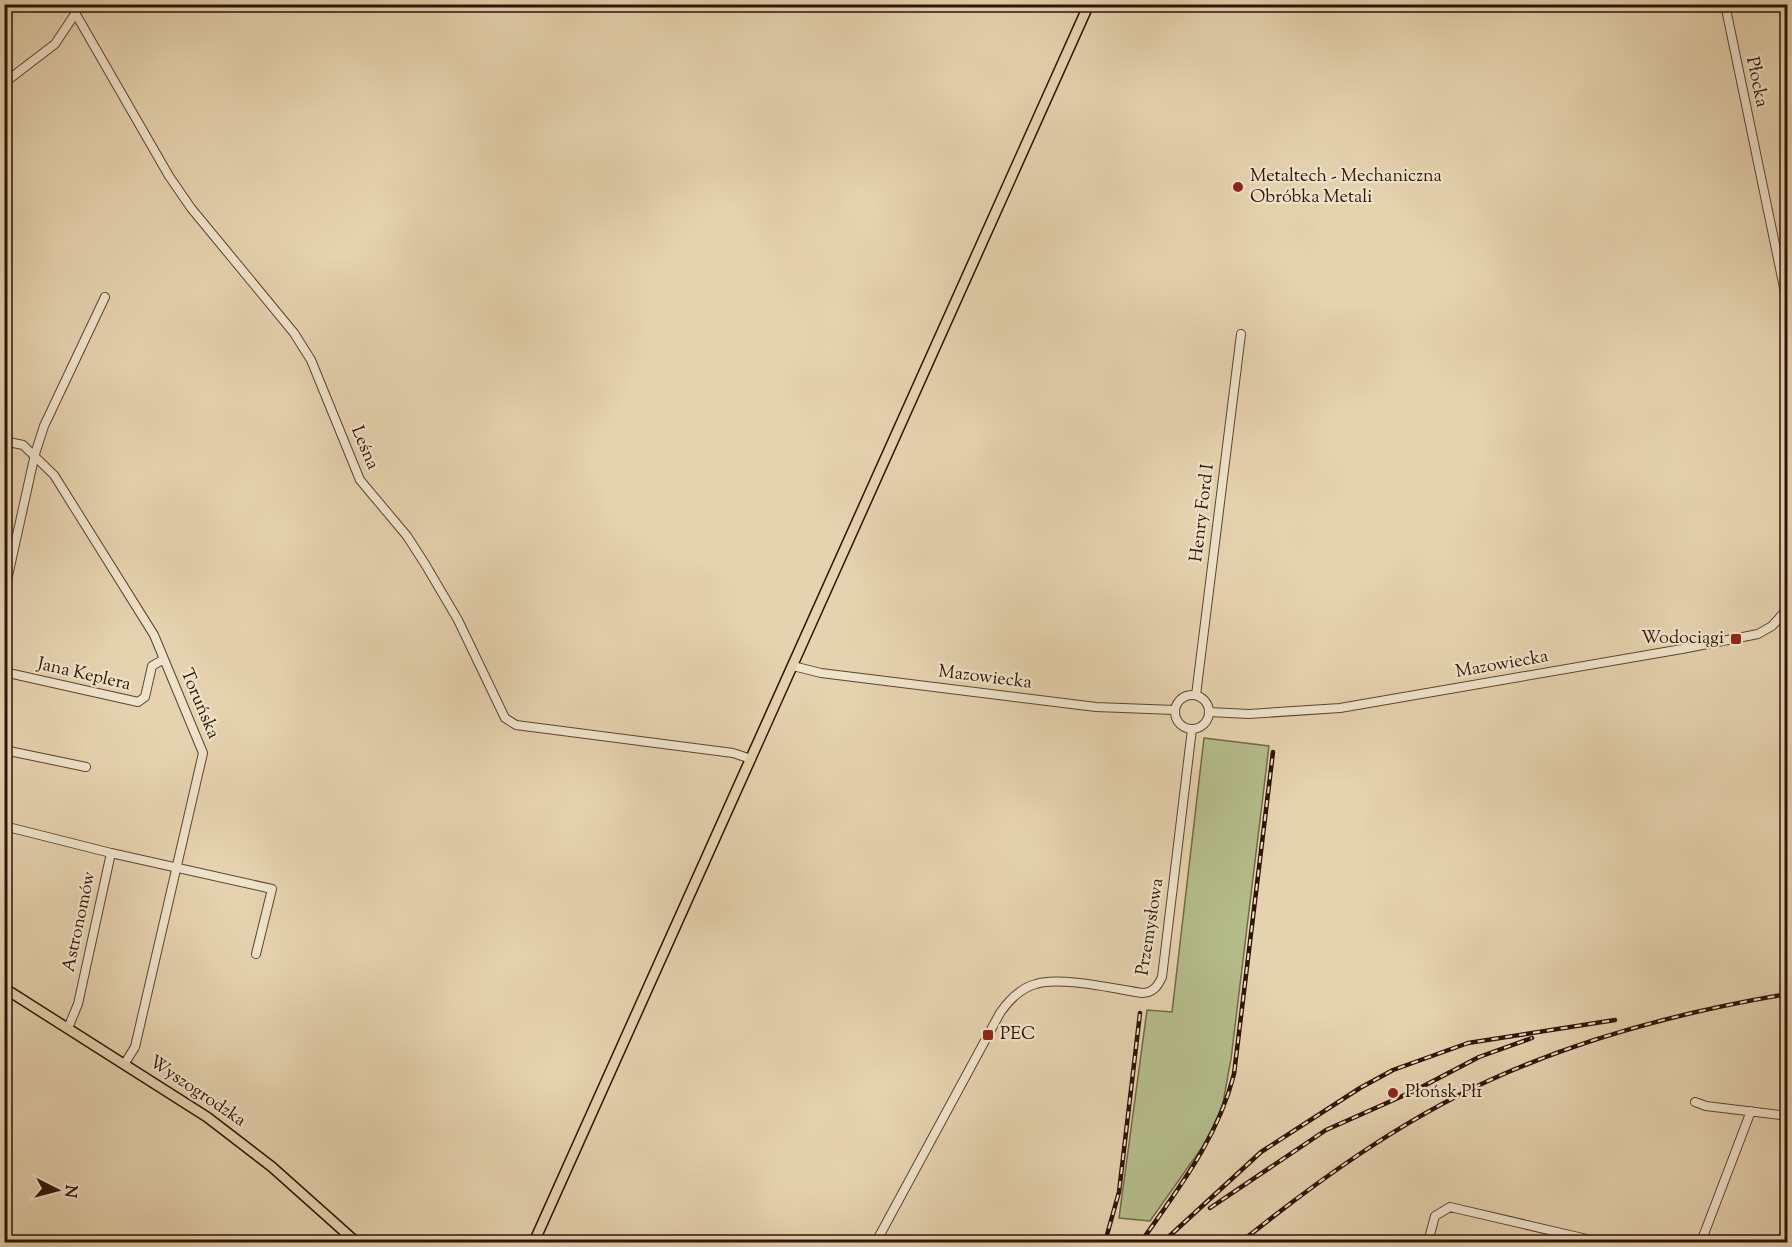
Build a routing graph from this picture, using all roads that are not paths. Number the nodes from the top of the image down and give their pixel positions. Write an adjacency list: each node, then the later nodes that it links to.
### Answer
1 (70, 4): 4 (street, Leśna)
2 (1089, 4): 14 (main road)
3 (1725, 4): 7 (street, Płocka)
4 (75, 14): 5 (street); 21 (street, Leśna)
5 (4, 83)
6 (105, 297): 10 (street)
7 (1787, 306)
8 (1241, 334): 16 (street, Henry Ford I)
9 (4, 441): 10 (street, Toruńska)
10 (35, 454): 11 (street); 13 (street, Toruńska)
11 (4, 594)
12 (1788, 608): 18 (street, Mazowiecka)
13 (164, 659): 15 (street, Jana Keplera); 25 (street, Toruńska)
14 (792, 666): 17 (street, Mazowiecka); 21 (main road)
15 (4, 672)
16 (1196, 695): 17 (street); 18 (street)
17 (1175, 710): 19 (street)
18 (1209, 712): 19 (street)
19 (1192, 729): 35 (street, Przemysłowa)
20 (4, 750): 22 (street)
21 (751, 759): 34 (main road)
22 (86, 767)
23 (4, 826): 24 (street)
24 (111, 853): 25 (street, Astronomów); 28 (street, Astronomów)
25 (178, 869): 26 (street, Astronomów); 29 (street, Toruńska)
26 (256, 954)
27 (4, 988): 28 (main road, Wyszogrodzka)
28 (68, 1028): 29 (main road, Wyszogrodzka)
29 (125, 1063): 33 (main road, Wyszogrodzka)
30 (1695, 1102): 31 (street)
31 (1751, 1111): 32 (street); 38 (street)
32 (1788, 1116)
33 (356, 1242)
34 (534, 1242)
35 (876, 1242)
36 (1428, 1242): 37 (street)
37 (1600, 1242)
38 (1701, 1242)

